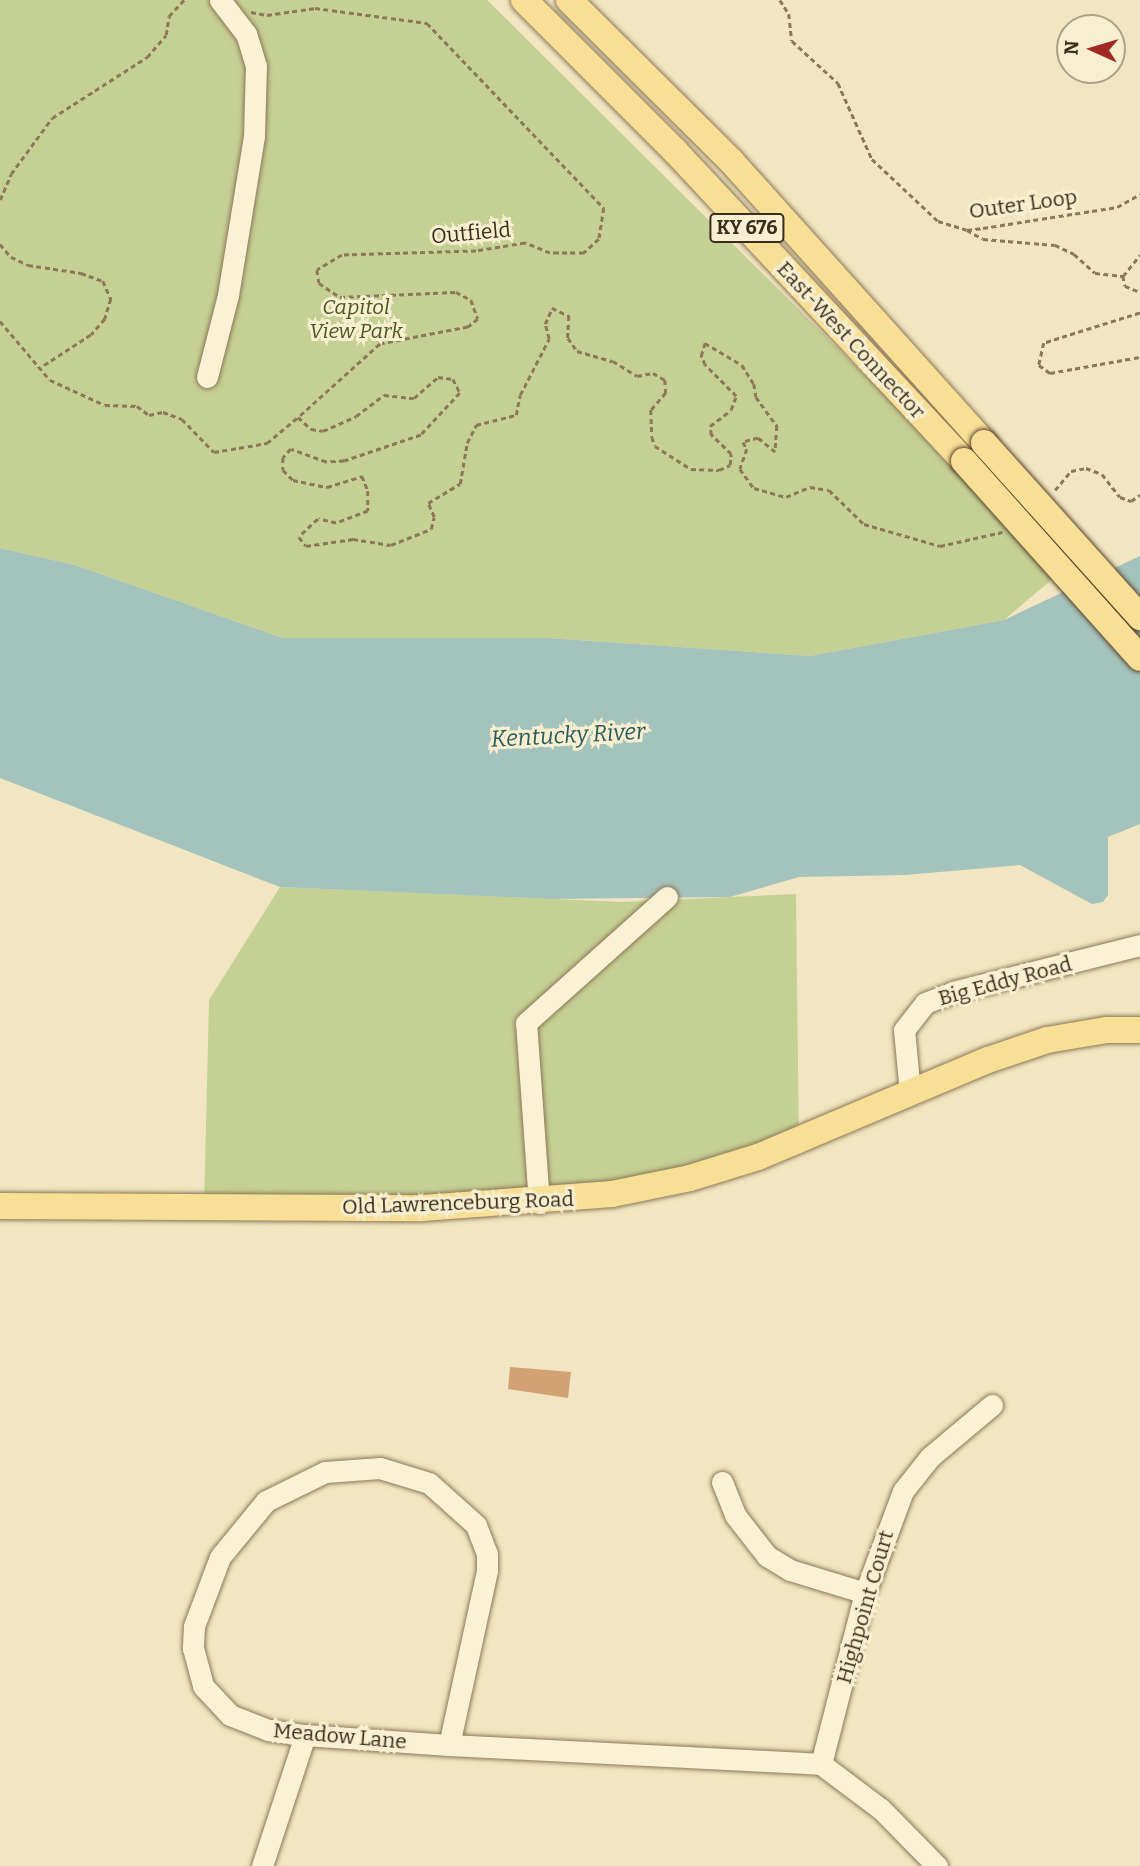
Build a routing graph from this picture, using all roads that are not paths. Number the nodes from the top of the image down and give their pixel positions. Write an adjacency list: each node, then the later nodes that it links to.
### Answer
1 (524, 0): 6 (main road, East-West Connector / KY 676, bridge)
2 (569, 0): 5 (main road, East-West Connector / KY 676, bridge)
3 (224, 4): 4 (street)
4 (207, 377)
5 (1140, 617)
6 (1140, 658)
7 (667, 897): 11 (street)
8 (1140, 945): 10 (street, Big Eddy Road)
9 (1140, 1030): 10 (main road, Old Lawrenceburg Road)
10 (910, 1093): 11 (main road, Old Lawrenceburg Road)
11 (539, 1203): 12 (main road, Old Lawrenceburg Road)
12 (0, 1206)
13 (992, 1405): 15 (street, Highpoint Court)
14 (722, 1482): 15 (street)
15 (864, 1593): 18 (street, Highpoint Court)
16 (305, 1735): 17 (street, Meadow Lane); 17 (street, Meadow Lane); 19 (street)
17 (449, 1745): 18 (street, Meadow Lane)
18 (821, 1764): 20 (street)
19 (262, 1866)
20 (937, 1866)

